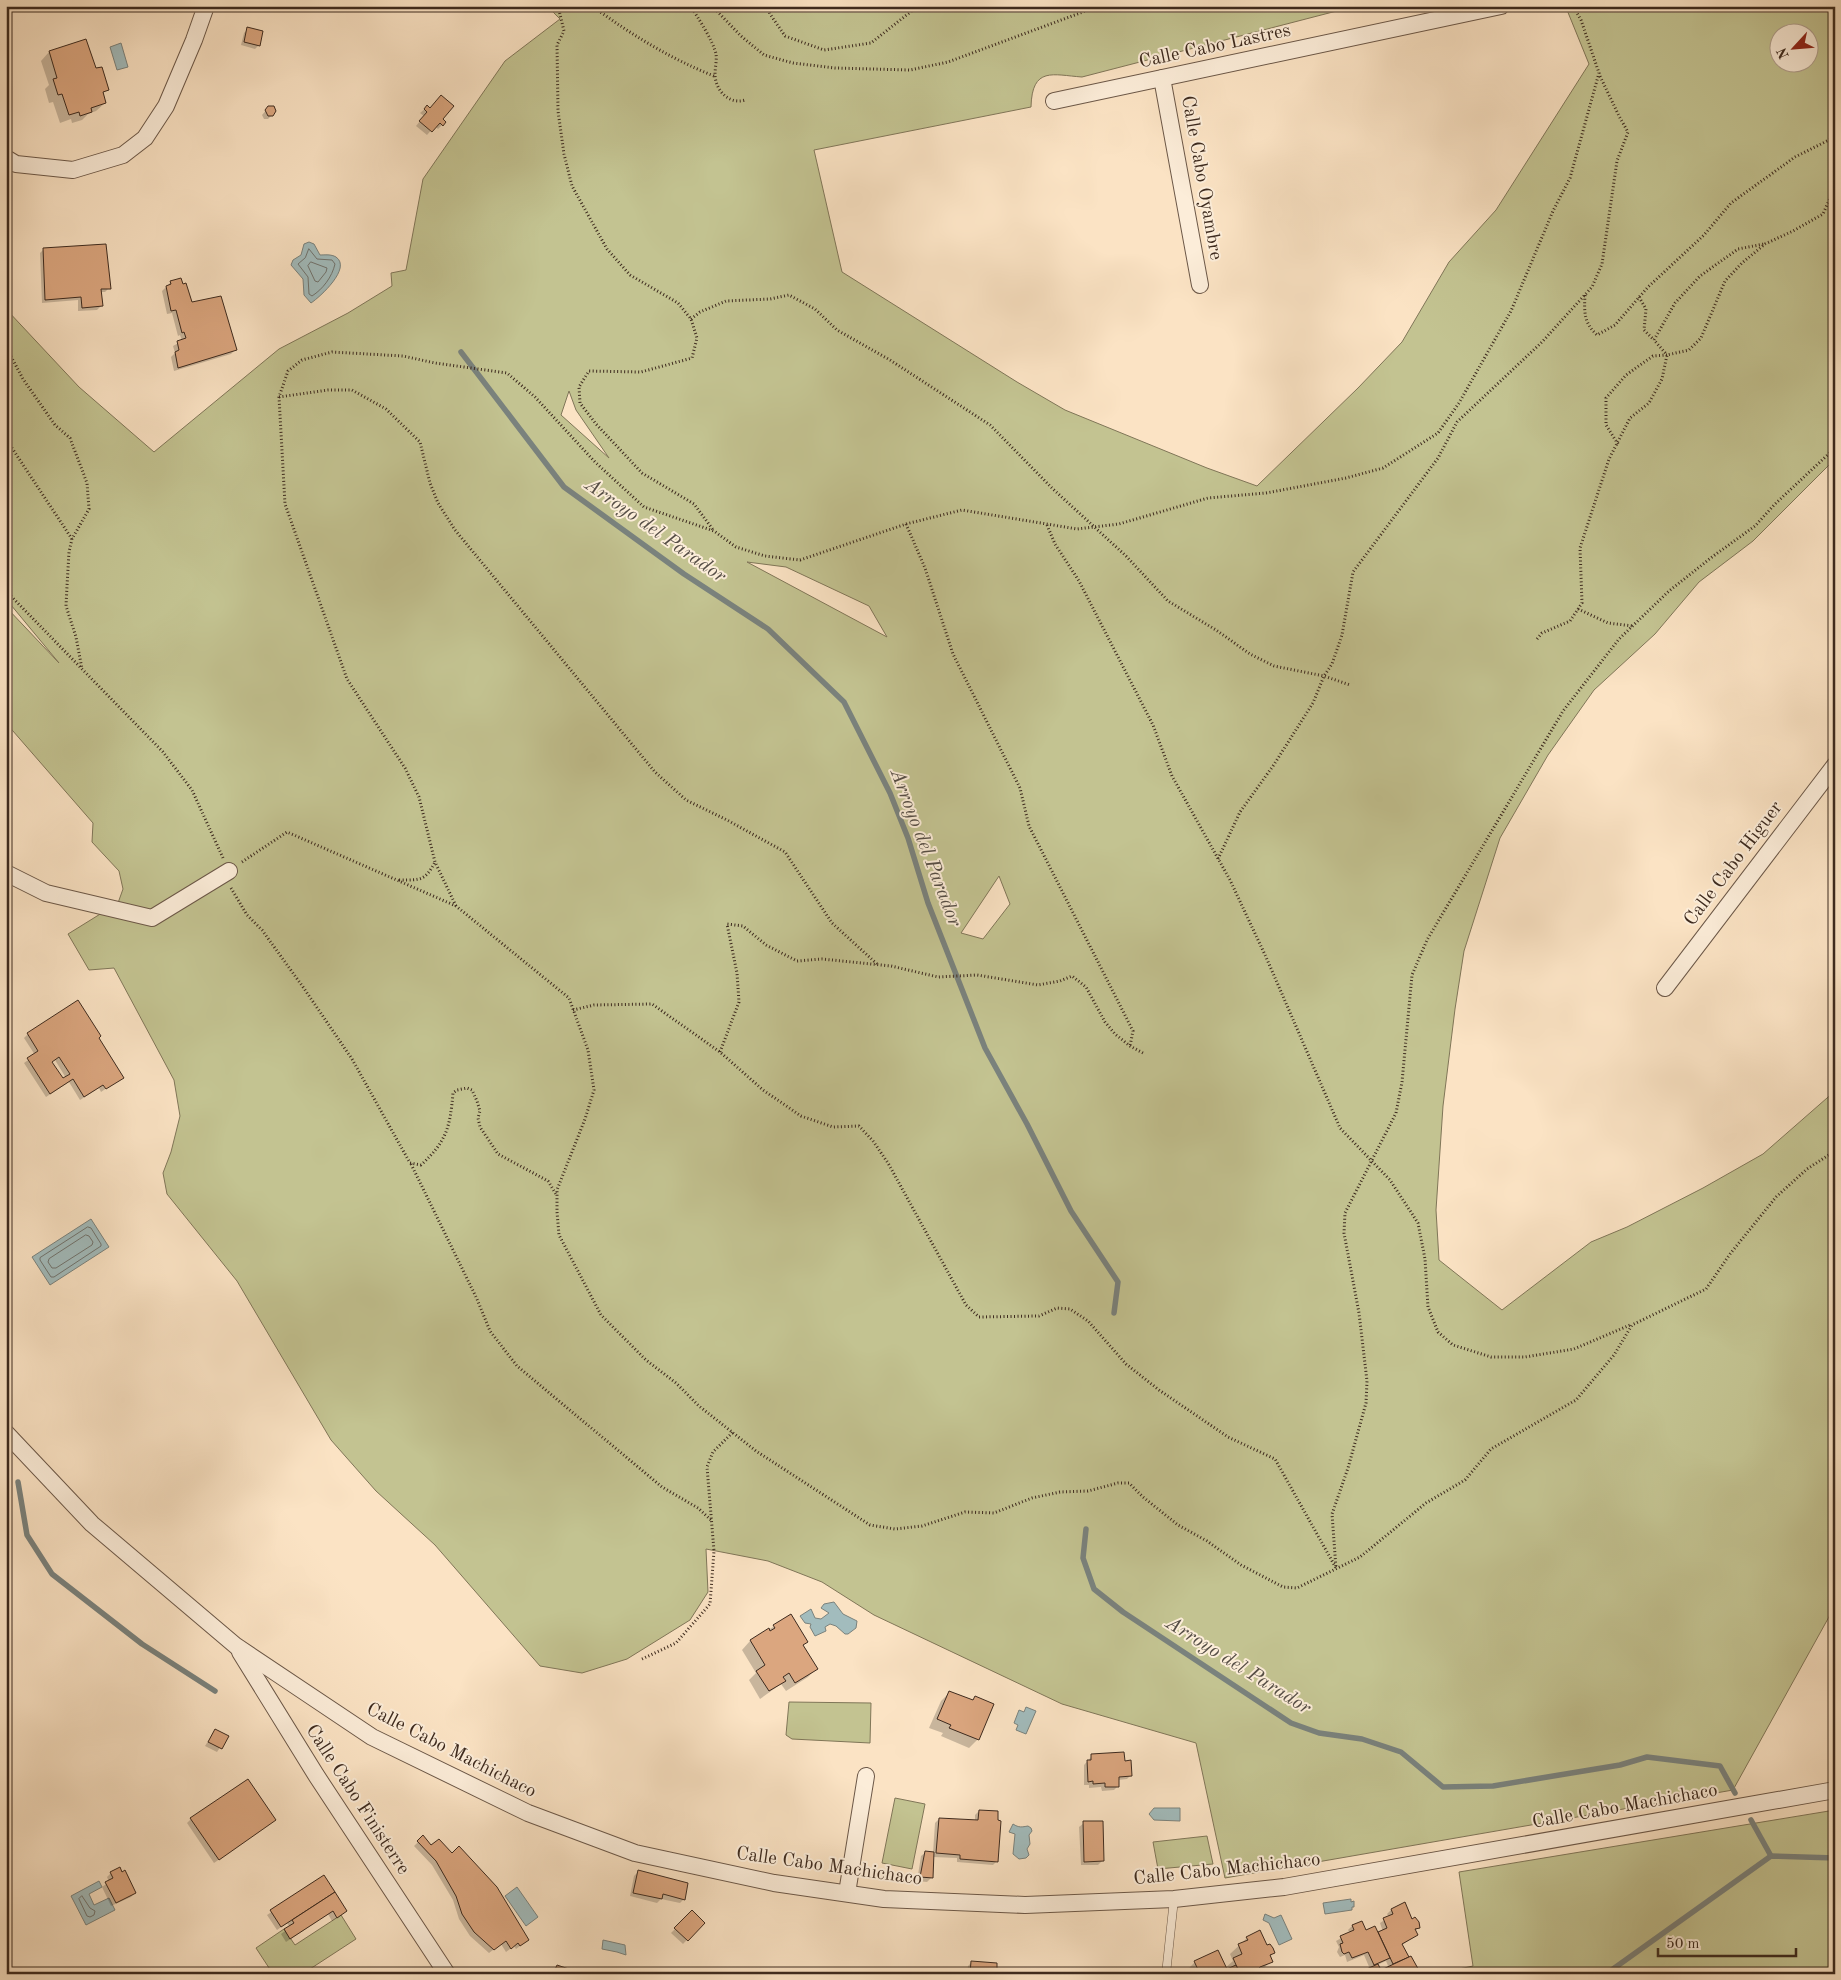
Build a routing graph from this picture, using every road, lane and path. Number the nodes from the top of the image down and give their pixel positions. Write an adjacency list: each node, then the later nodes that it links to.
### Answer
1 (206, 6): 17 (street)
2 (558, 6): 23 (path)
3 (592, 6): 12 (path)
4 (690, 6): 12 (path)
5 (712, 6): 8 (path)
6 (767, 6): 7 (path)
7 (918, 6)
8 (1099, 6)
9 (1501, 6): 13 (street, Calle Cabo Lastres)
10 (1573, 6): 11 (path)
11 (1599, 73): 21 (path); 33 (path)
12 (714, 76): 14 (path)
13 (1162, 78): 15 (street, Calle Cabo Lastres); 20 (street, Calle Cabo Oyambre)
14 (745, 100)
15 (1054, 101)
16 (1835, 137): 22 (path)
17 (6, 158)
18 (1831, 196): 19 (path)
19 (1765, 244): 24 (path); 26 (path)
20 (1200, 285)
21 (1585, 295): 22 (path); 41 (path)
22 (1639, 297): 24 (path)
23 (691, 319): 33 (path); 34 (path)
24 (1654, 340): 26 (path)
25 (6, 347): 35 (path)
26 (1667, 355): 29 (path); 29 (path)
27 (279, 396): 34 (path); 45 (path); 50 (path)
28 (6, 440): 35 (path)
29 (1618, 444): 37 (path)
30 (1835, 448): 38 (path)
31 (906, 524): 32 (path); 34 (path); 53 (path)
32 (1047, 524): 33 (path); 44 (path)
33 (1093, 527): 41 (path)
34 (714, 531)
35 (72, 539): 40 (path)
36 (6, 591): 40 (path)
37 (1578, 609): 38 (path); 39 (path)
38 (1633, 626): 57 (path)
39 (1537, 640)
40 (82, 670): 46 (path)
41 (1324, 676): 42 (path); 44 (path)
42 (1350, 685)
43 (1835, 765): 51 (street, Calle Cabo Higuer)
44 (1218, 860): 57 (path)
45 (435, 862): 48 (path); 49 (path)
46 (229, 871): 47 (street); 48 (path); 58 (path)
47 (6, 873)
48 (396, 880): 49 (path)
49 (456, 906): 52 (path)
50 (877, 964): 53 (path); 54 (path)
51 (1665, 988)
52 (573, 1010): 54 (path); 59 (path)
53 (1130, 1046): 55 (path)
54 (720, 1052): 64 (path)
55 (1143, 1053)
56 (1835, 1151): 60 (path)
57 (1371, 1161): 60 (path); 64 (path)
58 (410, 1163): 59 (path); 63 (path)
59 (557, 1197): 61 (path)
60 (1632, 1324): 64 (path)
61 (733, 1432): 63 (path); 64 (path)
62 (6, 1433): 65 (street, Calle Cabo Machichaco)
63 (712, 1521): 66 (path)
64 (1336, 1568)
65 (236, 1646): 69 (street, Calle Cabo Machichaco); 71 (street, Calle Cabo Finisterre)
66 (642, 1659)
67 (866, 1776): 69 (street)
68 (1835, 1790): 70 (street, Calle Cabo Machichaco)
69 (847, 1893): 70 (street, Calle Cabo Machichaco)
70 (1174, 1899): 72 (lane)
71 (447, 1974)
72 (1166, 1974)

